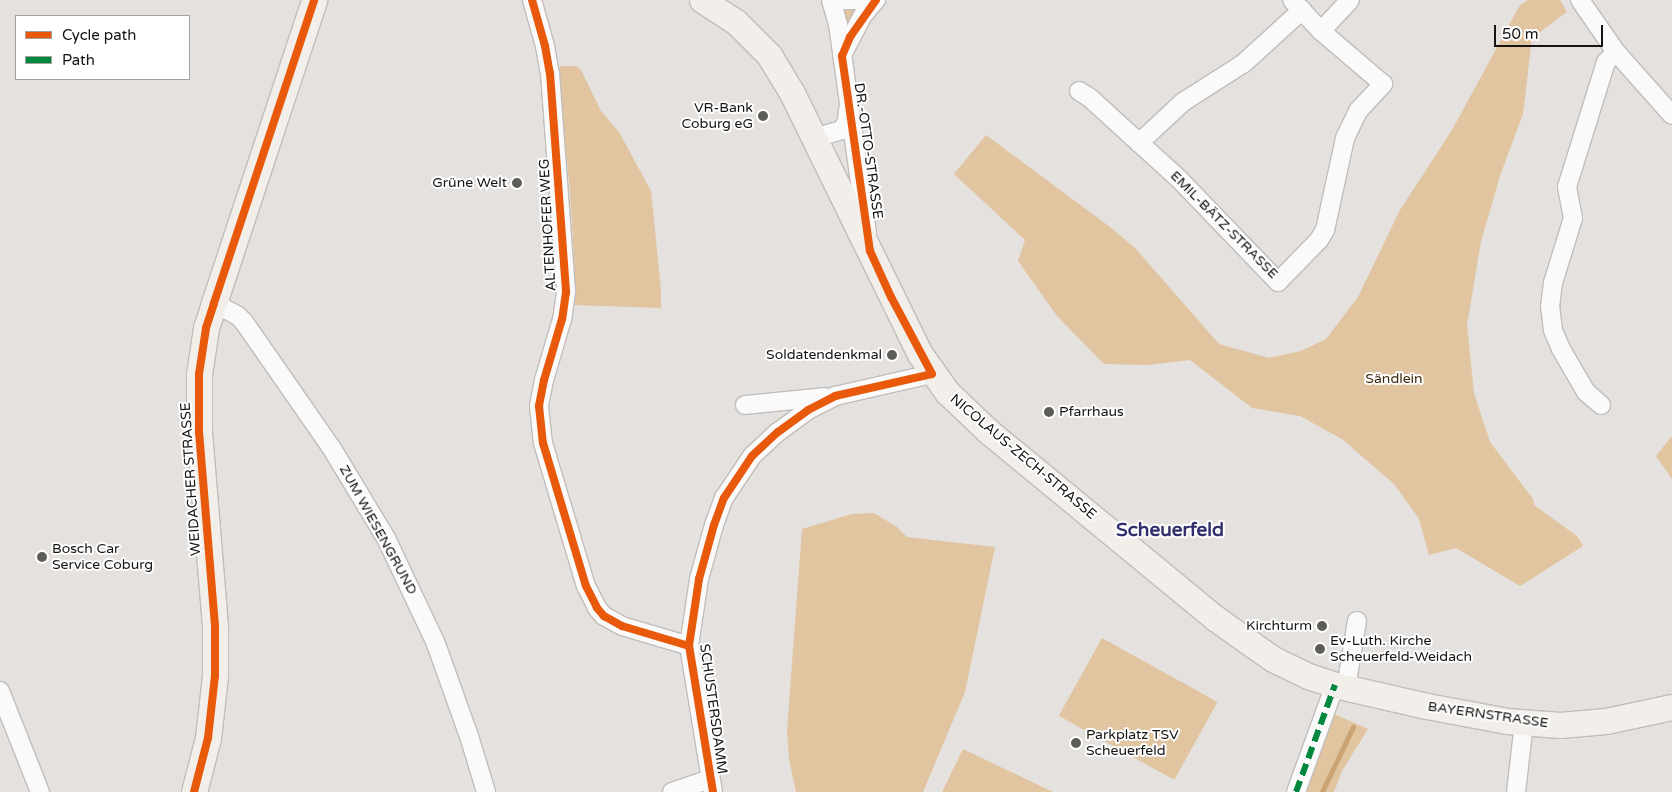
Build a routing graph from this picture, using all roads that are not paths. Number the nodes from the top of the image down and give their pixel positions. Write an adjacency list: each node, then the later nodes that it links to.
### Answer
1 (314, 0): 20 (street, WEIDACHER STRASSE)
2 (532, 0): 26 (street, ALTENHOFER WEG)
3 (702, 0): 17 (street, NICOLAUS-ZECH-STRASSE)
4 (831, 0): 13 (street, DR.-OTTO-STRASSE)
5 (842, 0): 6 (street)
6 (868, 0)
7 (876, 0): 13 (street)
8 (1350, 0): 11 (street)
9 (1580, 0): 12 (street)
10 (1297, 5): 11 (street, EMIL-BÄTZ-STRASSE); 18 (street, EMIL-BÄTZ-STRASSE)
11 (1320, 31): 18 (street, EMIL-BÄTZ-STRASSE)
12 (1616, 52): 16 (street); 24 (street)
13 (842, 56): 15 (street, DR.-OTTO-STRASSE)
14 (1079, 91): 18 (street, EMIL-BÄTZ-STRASSE)
15 (848, 104): 17 (street, DR.-OTTO-STRASSE); 19 (street, DR.-OTTO-STRASSE)
16 (1672, 115)
17 (814, 138): 19 (street, NICOLAUS-ZECH-STRASSE)
18 (1139, 143)
19 (870, 251): 21 (street, NICOLAUS-ZECH-STRASSE)
20 (214, 303): 33 (street, WEIDACHER STRASSE); 34 (street, ZUM WIESENGRUND)
21 (932, 374): 22 (street, SCHUSTERSDAMM); 27 (street, NICOLAUS-ZECH-STRASSE)
22 (835, 396): 23 (street); 26 (street, SCHUSTERSDAMM)
23 (745, 404)
24 (1602, 405)
25 (1357, 621): 27 (street)
26 (689, 646): 31 (street, SCHUSTERSDAMM)
27 (1340, 686): 30 (street, BAYERNSTRASSE); 36 (street)
28 (0, 691): 32 (street)
29 (1672, 707): 30 (street, BAYERNSTRASSE)
30 (1524, 723): 37 (street)
31 (711, 786): 35 (street, SCHUSTERSDAMM)
32 (40, 792)
33 (194, 792)
34 (486, 792)
35 (672, 792)
36 (1296, 792)
37 (1516, 792)

